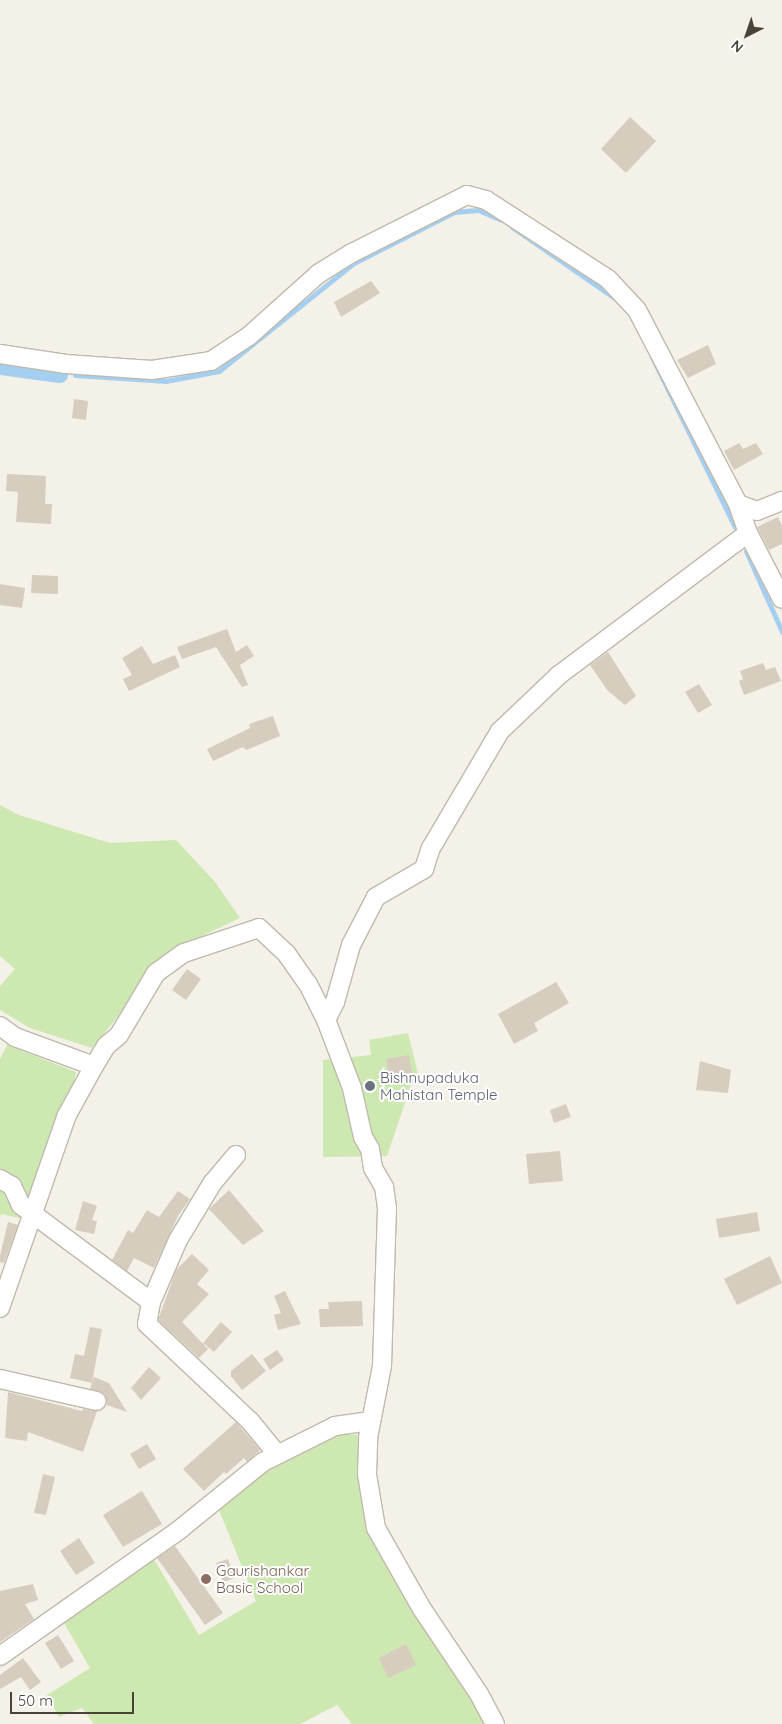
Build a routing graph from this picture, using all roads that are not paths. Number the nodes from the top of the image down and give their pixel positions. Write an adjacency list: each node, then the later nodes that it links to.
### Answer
1 (0, 354): 3 (street)
2 (782, 501): 3 (street)
3 (738, 504): 4 (street)
4 (748, 532): 5 (street); 6 (street)
5 (782, 599)
6 (326, 1020): 8 (street); 16 (street)
7 (0, 1026): 8 (street)
8 (94, 1066): 11 (street)
9 (236, 1155): 12 (street)
10 (0, 1179): 11 (street)
11 (33, 1214): 12 (street); 13 (street)
12 (150, 1302): 17 (street)
13 (0, 1308)
14 (0, 1379): 15 (street)
15 (97, 1402)
16 (371, 1422): 17 (street); 19 (street)
17 (277, 1454): 18 (street)
18 (0, 1656)
19 (495, 1724)

